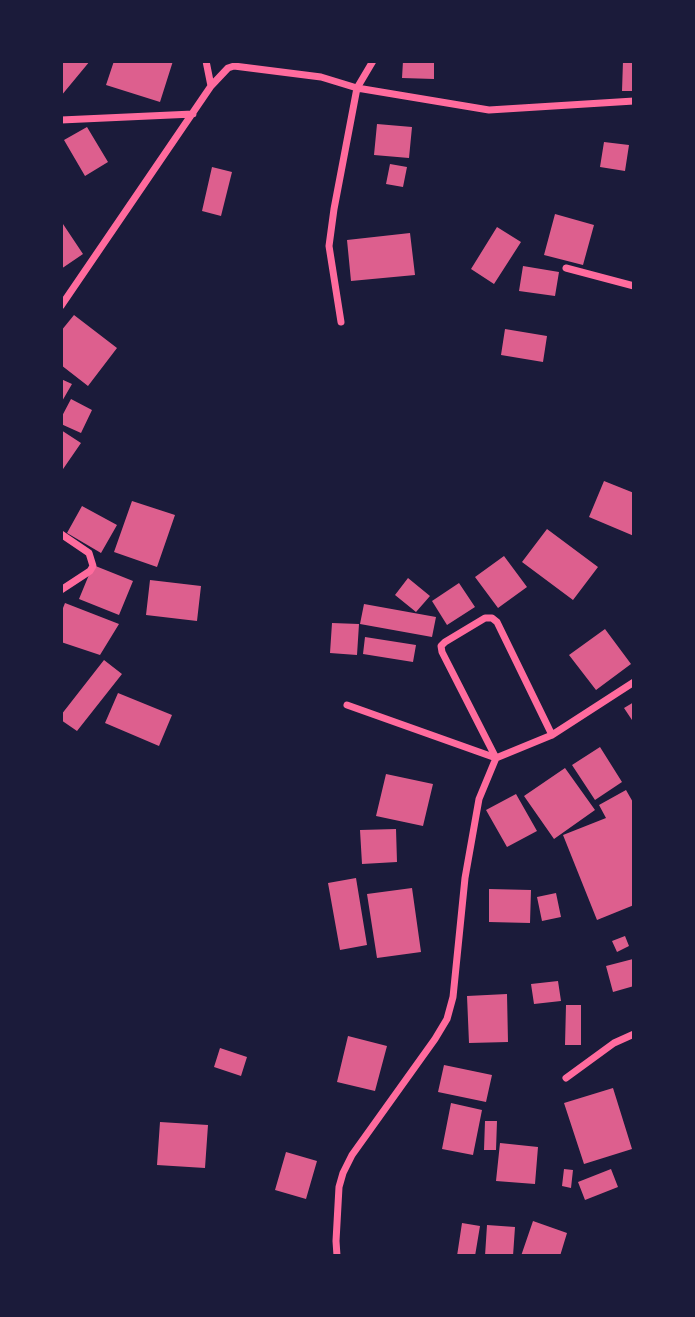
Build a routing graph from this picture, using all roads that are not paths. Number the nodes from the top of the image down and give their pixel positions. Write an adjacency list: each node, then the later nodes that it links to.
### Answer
1 (206, 61): 3 (street)
2 (373, 61): 4 (street)
3 (211, 86): 4 (street); 6 (street)
4 (357, 88): 5 (street); 11 (street)
5 (634, 101)
6 (193, 114): 7 (street); 10 (street)
7 (61, 120)
8 (566, 268): 9 (street)
9 (634, 286)
10 (61, 306)
11 (341, 322)
12 (61, 534): 13 (street)
13 (61, 590)
14 (634, 682): 16 (street)
15 (347, 705): 17 (street)
16 (552, 735): 17 (street); 17 (street)
17 (496, 758): 20 (street)
18 (634, 1034): 19 (street)
19 (566, 1078)
20 (337, 1256)

